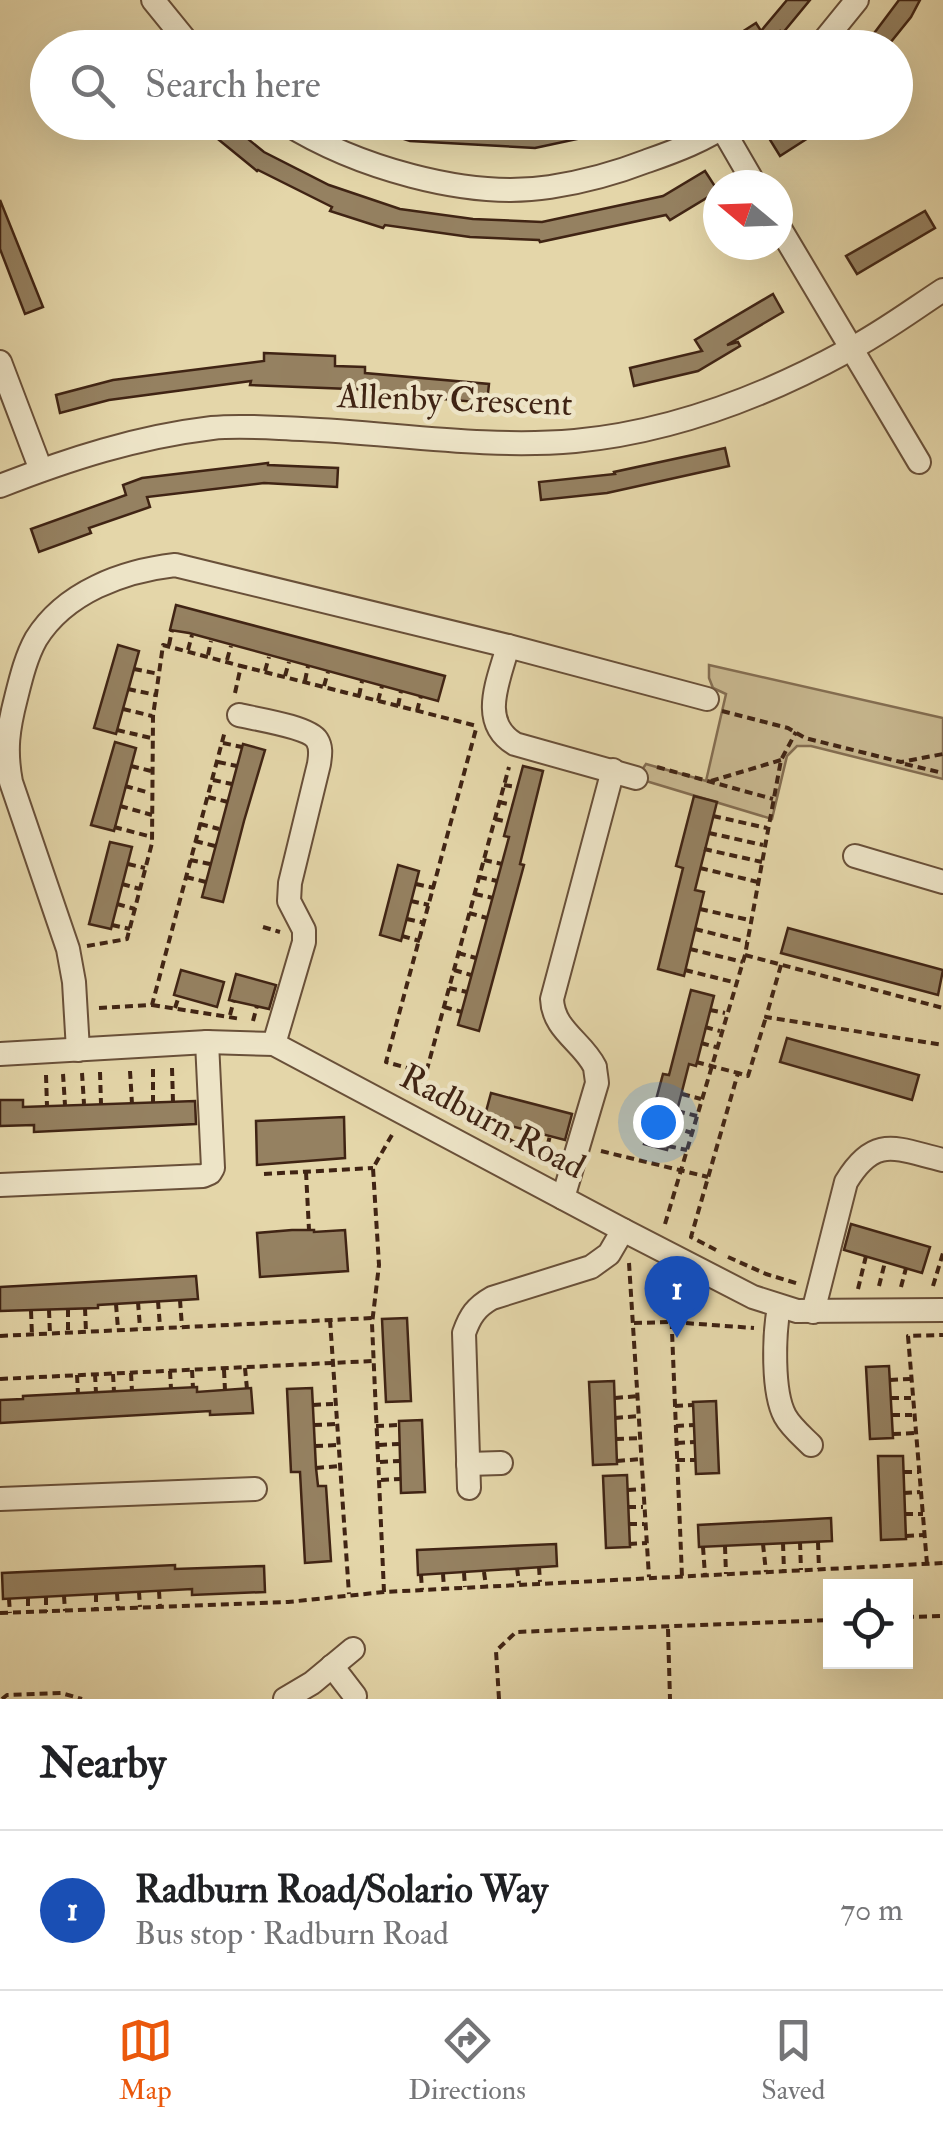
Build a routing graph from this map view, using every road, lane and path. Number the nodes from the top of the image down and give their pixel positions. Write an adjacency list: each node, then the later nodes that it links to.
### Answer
1 (152, 0): 3 (street)
2 (857, 0): 4 (street)
3 (177, 30)
4 (833, 30)
5 (315, 140): 6 (street)
6 (698, 140)
7 (733, 140): 8 (street)
8 (748, 170)
9 (793, 251): 11 (street)
10 (943, 290): 11 (street, Allenby Crescent)
11 (850, 350): 13 (street); 14 (street, Allenby Crescent)
12 (0, 362): 14 (street)
13 (919, 462)
14 (41, 470): 15 (street, Allenby Crescent)
15 (0, 486)
16 (172, 630): 19 (path)
17 (192, 636): 22 (path)
18 (211, 641): 24 (path)
19 (168, 646): 22 (path); 32 (path)
20 (231, 646): 25 (path)
21 (508, 646): 43 (street); 54 (street); 132 (street)
22 (187, 652): 24 (path)
23 (269, 656): 30 (path)
24 (207, 657): 25 (path)
25 (226, 662): 27 (path)
26 (289, 662): 33 (path)
27 (241, 666): 30 (path); 48 (path)
28 (308, 666): 35 (path)
29 (134, 669): 32 (path)
30 (265, 672): 33 (path)
31 (328, 672): 37 (path)
32 (159, 674): 40 (path)
33 (284, 677): 35 (path)
34 (362, 681): 41 (path)
35 (304, 682): 37 (path)
36 (382, 686): 44 (path)
37 (324, 687): 41 (path)
38 (128, 689): 40 (path)
39 (401, 691): 45 (path)
40 (156, 695): 49 (path)
41 (359, 696): 44 (path)
42 (421, 696): 47 (path)
43 (707, 699): 51 (path)
44 (378, 701): 45 (path)
45 (398, 706): 47 (path)
46 (123, 709): 49 (path)
47 (417, 711): 110 (path)
48 (234, 714): 53 (path); 163 (street)
49 (153, 716): 52 (path)
50 (117, 730): 52 (path)
51 (796, 732): 57 (path); 59 (path)
52 (152, 739): 63 (path)
53 (222, 743): 55 (path); 58 (path)
54 (515, 744): 62 (street); 69 (path)
55 (242, 747)
56 (943, 754): 59 (path)
57 (781, 760): 67 (path); 74 (path)
58 (216, 761): 61 (path); 66 (path)
59 (901, 762): 64 (path)
60 (131, 766): 63 (path)
61 (238, 766)
62 (613, 770): 65 (street); 201 (street)
63 (152, 772): 72 (path)
64 (943, 773)
65 (636, 778): 67 (path)
66 (212, 779): 68 (path); 73 (path)
67 (706, 782): 74 (path)
68 (232, 784)
69 (504, 784): 71 (path); 76 (path)
70 (126, 786): 72 (path)
71 (517, 788)
72 (152, 794): 79 (path)
73 (207, 796): 75 (path); 83 (path)
74 (773, 799): 85 (path)
75 (228, 802)
76 (500, 802): 77 (path); 81 (path)
77 (512, 805)
78 (120, 806): 79 (path)
79 (152, 815): 88 (path)
80 (713, 816): 85 (path)
81 (495, 819): 82 (path); 95 (path)
82 (508, 822)
83 (200, 824): 86 (path); 89 (path)
84 (114, 827): 88 (path)
85 (768, 828): 90 (path)
86 (219, 829)
87 (709, 833): 90 (path)
88 (152, 837): 100 (path)
89 (195, 841): 91 (path); 94 (path)
90 (764, 845): 96 (path)
91 (215, 846)
92 (704, 849): 96 (path)
93 (855, 856): 107 (street)
94 (190, 860): 98 (path); 102 (path)
95 (484, 860): 99 (path); 103 (path)
96 (762, 862): 106 (path)
97 (128, 864): 100 (path)
98 (210, 864)
99 (502, 864)
100 (145, 868): 111 (path)
101 (700, 868): 106 (path)
102 (186, 876): 105 (path); 148 (path)
103 (479, 877): 104 (path); 112 (path)
104 (497, 881)
105 (206, 882)
106 (758, 882): 122 (path)
107 (943, 882)
108 (122, 884): 111 (path)
109 (416, 884): 110 (path)
110 (434, 888): 116 (path)
111 (140, 889): 117 (path)
112 (474, 894): 113 (path); 119 (path)
113 (492, 898)
114 (411, 901): 116 (path)
115 (117, 904): 117 (path)
116 (429, 906): 123 (path)
117 (135, 909): 126 (path)
118 (700, 909): 122 (path)
119 (469, 913): 120 (path); 134 (path)
120 (487, 918)
121 (407, 919): 123 (path)
122 (751, 921): 131 (path)
123 (424, 923): 130 (path)
124 (112, 924): 126 (path)
125 (263, 927): 128 (path)
126 (130, 929): 132 (path)
127 (695, 930): 131 (path)
128 (280, 932)
129 (402, 936): 130 (path)
130 (420, 941): 176 (path)
131 (747, 942): 135 (path)
132 (68, 949): 153 (street)
133 (690, 949): 137 (path)
134 (458, 954): 136 (path); 139 (path)
135 (745, 955): 137 (path); 138 (path)
136 (476, 958)
137 (743, 962): 142 (path)
138 (781, 965): 152 (path); 159 (path)
139 (454, 970): 141 (path); 143 (path)
140 (685, 970): 142 (path)
141 (471, 975)
142 (736, 983): 157 (path)
143 (449, 988): 144 (path); 150 (path)
144 (467, 992)
145 (178, 996): 151 (path)
146 (234, 1000): 158 (path)
147 (200, 1002): 155 (path)
148 (152, 1004): 151 (path); 153 (path)
149 (257, 1006): 160 (path)
150 (444, 1007): 156 (path); 176 (path)
151 (175, 1008): 155 (path)
152 (943, 1008)
153 (76, 1009): 169 (street)
154 (710, 1010): 157 (path)
155 (197, 1012): 158 (path)
156 (462, 1012)
157 (727, 1014): 162 (path)
158 (229, 1017): 160 (path)
159 (766, 1017): 166 (path); 177 (path)
160 (253, 1021): 163 (path)
161 (706, 1027): 162 (path)
162 (722, 1031): 167 (path)
163 (269, 1033): 164 (street, Radburn Road); 191 (street, Radburn Road)
164 (207, 1042): 169 (street, Radburn Road); 214 (street)
165 (702, 1043): 167 (path)
166 (943, 1045)
167 (718, 1048): 171 (path)
168 (0, 1054): 169 (street, Radburn Road)
169 (80, 1061): 185 (path)
170 (696, 1062): 171 (path)
171 (712, 1066): 177 (path); 182 (path)
172 (172, 1068): 183 (path)
173 (152, 1069): 184 (path)
174 (130, 1070): 187 (path)
175 (100, 1072): 186 (path)
176 (426, 1073): 180 (path)
177 (738, 1073): 213 (path)
178 (46, 1074): 189 (path)
179 (63, 1074): 188 (path)
180 (416, 1090): 191 (path); 195 (path)
181 (682, 1094): 182 (path)
182 (702, 1099): 192 (path)
183 (173, 1102)
184 (153, 1103)
185 (84, 1104)
186 (101, 1104)
187 (132, 1104)
188 (65, 1105)
189 (47, 1106)
190 (677, 1111): 192 (path)
191 (404, 1112): 208 (path); 215 (street, Radburn Road)
192 (697, 1116): 198 (path)
193 (487, 1120): 195 (path)
194 (508, 1125): 200 (path)
195 (485, 1127): 200 (path)
196 (673, 1128): 198 (path)
197 (529, 1131): 203 (path)
198 (692, 1132): 204 (path)
199 (550, 1136): 205 (path)
200 (504, 1138): 203 (path)
201 (579, 1145): 209 (street); 210 (path)
202 (668, 1146): 204 (path)
203 (524, 1148): 205 (path)
204 (687, 1150): 210 (path)
205 (544, 1158): 209 (path)
206 (943, 1160): 226 (street)
207 (310, 1162): 211 (path)
208 (373, 1168): 211 (path); 241 (path)
209 (572, 1170): 215 (street)
210 (681, 1170): 213 (path); 220 (path)
211 (308, 1172): 212 (path); 216 (path)
212 (264, 1174)
213 (708, 1177): 226 (path)
214 (0, 1185)
215 (563, 1198): 217 (street, Radburn Road)
216 (308, 1230)
217 (623, 1230): 220 (street, Radburn Road); 317 (street)
218 (943, 1253): 224 (path)
219 (866, 1256): 228 (path)
220 (650, 1257): 239 (street, Radburn Road); 243 (path)
221 (885, 1262): 227 (path)
222 (906, 1268): 225 (path)
223 (670, 1280): 244 (path)
224 (934, 1286)
225 (901, 1287)
226 (820, 1288): 238 (street)
227 (878, 1288)
228 (858, 1289)
229 (180, 1300): 246 (path)
230 (138, 1302): 248 (path)
231 (158, 1302): 245 (path)
232 (116, 1304): 247 (path)
233 (85, 1308): 249 (path)
234 (68, 1309): 250 (path)
235 (49, 1310): 251 (path)
236 (943, 1310): 238 (street, Radburn Road)
237 (31, 1311): 252 (path)
238 (813, 1312): 239 (street, Radburn Road)
239 (777, 1317): 244 (path); 307 (street)
240 (330, 1320): 241 (path); 246 (path); 257 (path)
241 (372, 1321): 242 (path); 256 (path)
242 (382, 1322)
243 (634, 1322): 244 (path); 281 (path)
244 (671, 1322): 287 (path)
245 (160, 1328): 246 (path); 248 (path)
246 (182, 1328)
247 (118, 1330): 248 (path); 249 (path)
248 (140, 1330)
249 (86, 1332): 250 (path)
250 (68, 1333): 251 (path)
251 (50, 1334): 252 (path)
252 (32, 1335): 254 (path)
253 (943, 1335): 269 (path)
254 (0, 1336)
255 (383, 1344): 256 (path)
256 (373, 1345): 258 (path)
257 (332, 1363): 258 (path); 260 (path); 286 (path)
258 (373, 1363): 259 (path); 271 (path)
259 (385, 1365)
260 (246, 1367): 261 (path); 274 (path)
261 (224, 1368): 262 (path); 276 (path)
262 (192, 1370): 263 (path); 273 (path)
263 (170, 1371): 264 (path); 275 (path)
264 (131, 1373): 266 (path); 277 (path)
265 (95, 1374): 266 (path); 267 (path); 279 (path)
266 (113, 1374): 278 (path)
267 (77, 1376): 268 (path); 280 (path)
268 (0, 1379)
269 (912, 1379): 270 (path); 284 (path)
270 (890, 1380)
271 (374, 1386): 272 (path); 297 (path)
272 (386, 1386)
273 (192, 1388)
274 (246, 1388)
275 (171, 1389)
276 (226, 1390)
277 (132, 1391)
278 (114, 1392)
279 (96, 1393)
280 (78, 1394)
281 (638, 1396): 282 (path); 291 (path)
282 (615, 1398)
283 (891, 1398): 284 (path)
284 (913, 1398): 289 (path)
285 (313, 1404): 286 (path)
286 (335, 1404): 293 (path)
287 (675, 1406): 288 (path); 298 (path)
288 (693, 1406)
289 (914, 1414): 290 (path); 299 (path)
290 (892, 1415)
291 (640, 1416): 292 (path); 301 (path)
292 (616, 1418)
293 (337, 1424): 294 (path); 306 (path)
294 (314, 1425)
295 (399, 1425): 297 (path)
296 (694, 1425): 298 (path)
297 (376, 1426): 309 (path)
298 (676, 1426): 304 (path)
299 (916, 1433): 300 (path); 321 (path)
300 (893, 1434)
301 (641, 1438): 302 (path); 310 (path)
302 (616, 1439)
303 (694, 1442): 304 (path)
304 (676, 1443): 311 (path)
305 (399, 1444): 309 (path)
306 (338, 1445): 308 (path); 318 (path)
307 (811, 1445)
308 (315, 1446)
309 (377, 1446): 315 (path)
310 (642, 1459): 314 (path); 326 (path)
311 (677, 1460): 312 (path); 362 (path)
312 (695, 1460)
313 (400, 1461): 315 (path)
314 (617, 1461)
315 (378, 1462): 323 (path)
316 (501, 1463): 317 (street)
317 (468, 1464): 324 (street)
318 (340, 1466): 319 (path); 377 (path)
319 (316, 1468)
320 (904, 1472): 321 (path)
321 (919, 1472): 328 (path)
322 (401, 1479): 323 (path)
323 (379, 1480): 371 (path)
324 (469, 1488)
325 (256, 1489): 330 (street)
326 (644, 1489): 327 (path); 331 (path)
327 (628, 1490)
328 (921, 1492): 329 (path); 334 (path)
329 (904, 1493)
330 (0, 1500)
331 (645, 1507): 332 (path); 336 (path)
332 (628, 1508)
333 (905, 1514): 334 (path)
334 (922, 1514): 337 (path)
335 (628, 1524): 336 (path)
336 (646, 1524): 341 (path)
337 (924, 1535): 338 (path); 348 (path)
338 (906, 1536)
339 (800, 1542): 352 (path)
340 (818, 1542): 351 (path)
341 (648, 1543): 343 (path); 361 (path)
342 (783, 1543): 353 (path)
343 (629, 1544)
344 (764, 1544): 355 (path)
345 (703, 1546): 360 (path)
346 (724, 1546): 358 (path)
347 (943, 1563): 348 (path)
348 (926, 1564): 351 (path)
349 (539, 1567): 363 (path)
350 (517, 1568): 364 (path)
351 (819, 1569): 352 (path)
352 (802, 1570): 353 (path)
353 (784, 1571): 355 (path)
354 (484, 1572): 365 (path)
355 (766, 1572): 358 (path)
356 (464, 1573): 366 (path)
357 (443, 1574): 367 (path)
358 (726, 1574): 360 (path)
359 (421, 1575): 368 (path)
360 (705, 1576): 362 (path)
361 (650, 1577): 362 (path); 363 (path)
362 (682, 1577)
363 (540, 1583): 364 (path)
364 (519, 1584): 365 (path)
365 (486, 1586): 366 (path)
366 (465, 1587): 367 (path)
367 (444, 1588): 368 (path)
368 (422, 1590): 371 (path)
369 (159, 1591): 388 (path)
370 (138, 1592): 387 (path)
371 (384, 1592): 377 (path)
372 (118, 1593): 389 (path)
373 (234, 1593): 383 (path)
374 (253, 1593): 384 (path)
375 (96, 1594): 390 (path)
376 (216, 1594): 385 (path)
377 (349, 1594): 384 (path)
378 (198, 1595): 386 (path)
379 (64, 1596): 394 (path)
380 (46, 1597): 393 (path)
381 (28, 1598): 392 (path)
382 (10, 1599): 391 (path)
383 (234, 1604): 384 (path); 385 (path)
384 (253, 1604)
385 (216, 1605): 386 (path)
386 (198, 1606): 388 (path)
387 (140, 1608): 388 (path); 389 (path)
388 (160, 1608)
389 (118, 1609): 390 (path)
390 (96, 1610): 394 (path)
391 (10, 1612): 392 (path); 395 (path)
392 (28, 1612): 393 (path)
393 (46, 1612): 394 (path)
394 (64, 1612)
395 (0, 1613)
396 (943, 1616): 397 (path)
397 (913, 1617)
398 (823, 1620): 399 (path)
399 (668, 1627): 406 (path); 407 (path)
400 (353, 1649): 401 (street)
401 (332, 1666): 402 (street); 405 (street)
402 (355, 1696)
403 (2, 1699): 404 (path)
404 (82, 1699)
405 (285, 1699)
406 (499, 1699)
407 (670, 1699)

